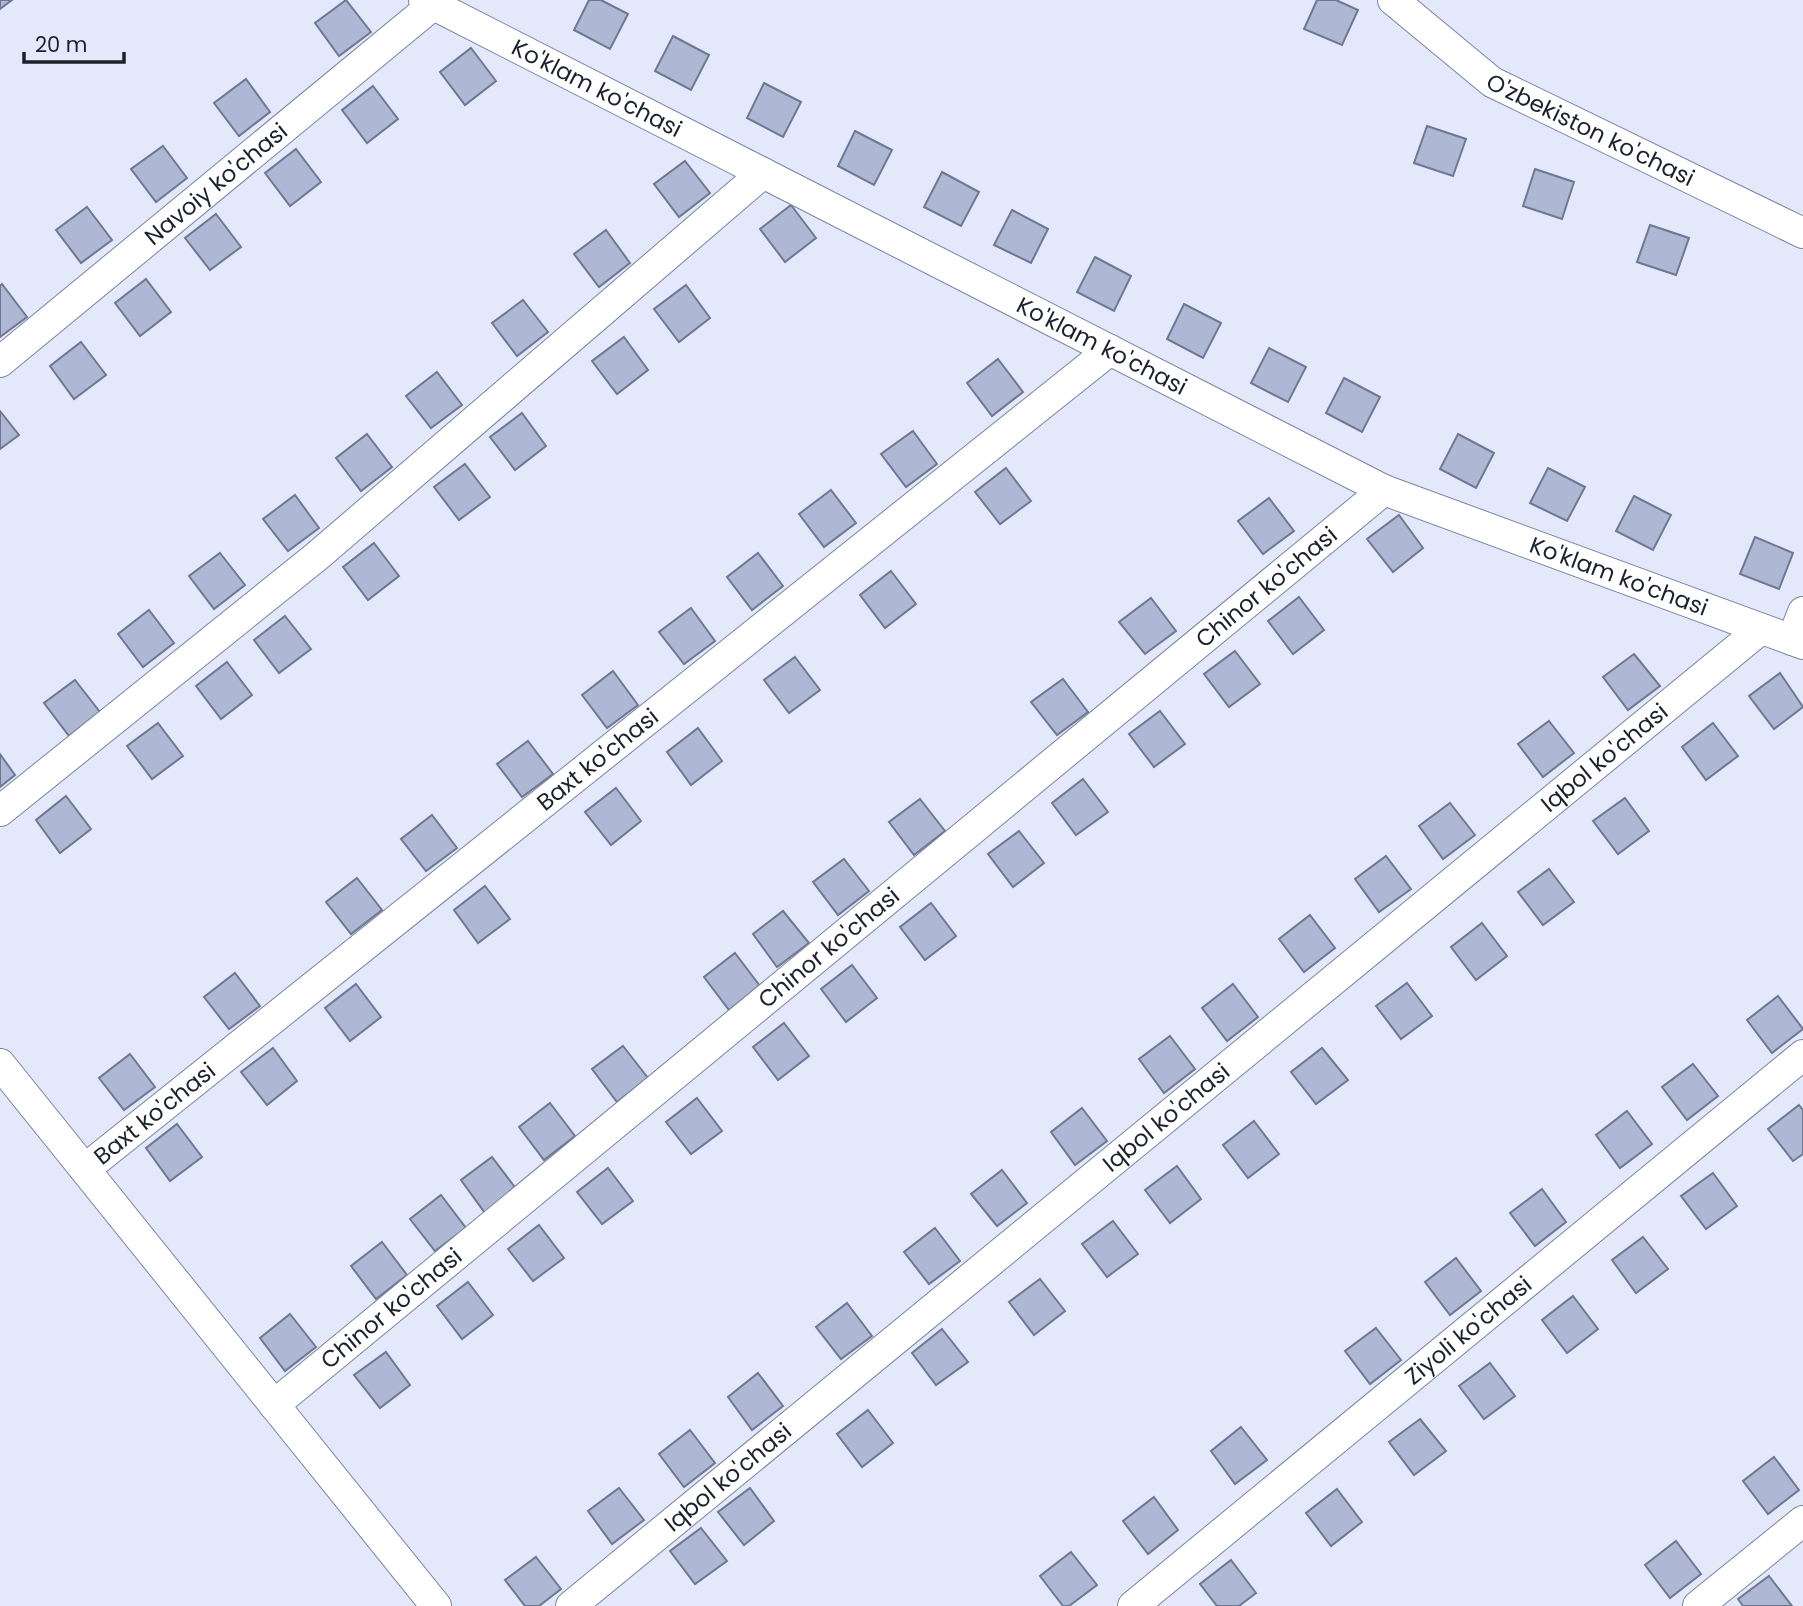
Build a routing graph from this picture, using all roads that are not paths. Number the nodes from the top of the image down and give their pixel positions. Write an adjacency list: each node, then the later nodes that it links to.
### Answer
1 (1393, 0): 4 (street, O'zbekiston ko'chasi)
2 (428, 2): 3 (street, Ko'klam ko'chasi); 6 (street, Navoiy ko'chasi)
3 (763, 173): 5 (street, Ko'klam ko'chasi); 11 (street)
4 (1803, 233)
5 (1110, 350): 7 (street, Ko'klam ko'chasi); 14 (street, Baxt ko'chasi)
6 (0, 362)
7 (1384, 490): 9 (street, Ko'klam ko'chasi); 15 (street, Chinor ko'chasi)
8 (1803, 612): 10 (street)
9 (1761, 629): 10 (street, Ko'klam ko'chasi); 18 (street, Iqbol ko'chasi)
10 (1797, 642)
11 (0, 811)
12 (1803, 1055): 19 (street, Ziyoli ko'chasi)
13 (0, 1064): 14 (street)
14 (85, 1169): 15 (street)
15 (274, 1405): 17 (street)
16 (1803, 1521): 20 (street)
17 (436, 1606)
18 (570, 1606)
19 (1133, 1606)
20 (1698, 1606)

